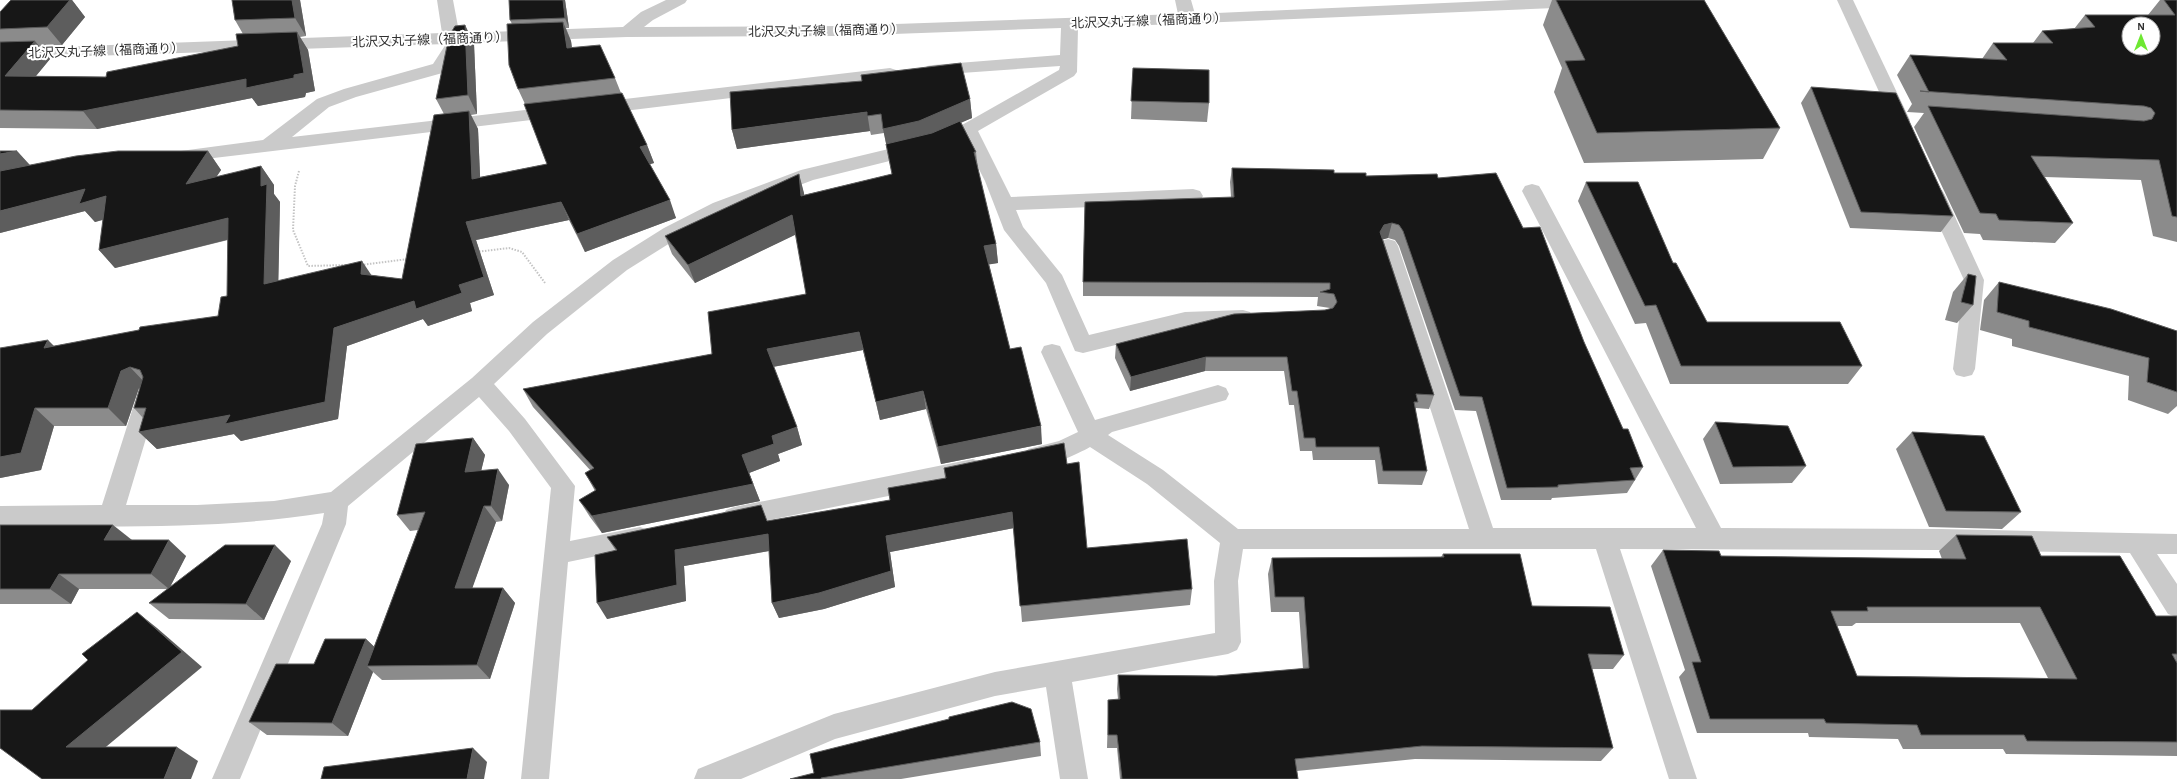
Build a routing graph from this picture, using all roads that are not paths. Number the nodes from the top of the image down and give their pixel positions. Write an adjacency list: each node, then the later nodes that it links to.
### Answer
1 (445, 0): 10 (street)
2 (679, 0): 9 (street)
3 (1183, 0): 7 (street)
4 (1844, 0): 14 (street)
5 (1588, 1): 6 (street, 北沢又丸子線（福商通り）)
6 (1363, 6): 7 (street, 北沢又丸子線（福商通り）)
7 (1188, 19): 8 (street, 北沢又丸子線（福商通り）)
8 (1070, 22): 9 (street, 北沢又丸子線（福商通り）); 12 (street)
9 (627, 32): 10 (street, 北沢又丸子線（福商通り）)
10 (455, 38): 11 (street, 北沢又丸子線（福商通り）); 15 (street)
11 (0, 54)
12 (1069, 60): 13 (street); 15 (street)
13 (968, 129): 20 (street); 25 (street)
14 (1910, 139)
15 (268, 146): 16 (street)
16 (166, 158)
17 (1929, 181): 24 (street)
18 (1532, 191): 36 (street)
19 (1193, 196): 20 (street)
20 (1004, 204): 22 (street)
21 (1388, 246): 39 (street)
22 (1261, 317)
23 (1052, 352): 28 (street)
24 (1964, 369)
25 (480, 384): 31 (street); 42 (street)
26 (1218, 394): 28 (street)
27 (148, 395): 32 (street)
28 (1091, 436): 29 (street); 37 (street)
29 (1017, 460)
30 (994, 464): 34 (street)
31 (337, 501): 32 (street); 45 (street)
32 (111, 515): 33 (street)
33 (0, 516)
34 (713, 522)
35 (658, 533): 42 (street)
36 (1713, 537): 38 (street); 40 (street)
37 (1234, 539): 39 (street); 44 (street)
38 (1605, 539): 39 (street); 49 (street)
39 (1485, 540)
40 (2137, 543): 41 (street); 43 (street)
41 (2177, 544)
42 (557, 554): 46 (street)
43 (2177, 606)
44 (1057, 673): 47 (street); 48 (street)
45 (226, 779)
46 (535, 779)
47 (708, 779)
48 (1074, 779)
49 (1683, 779)

